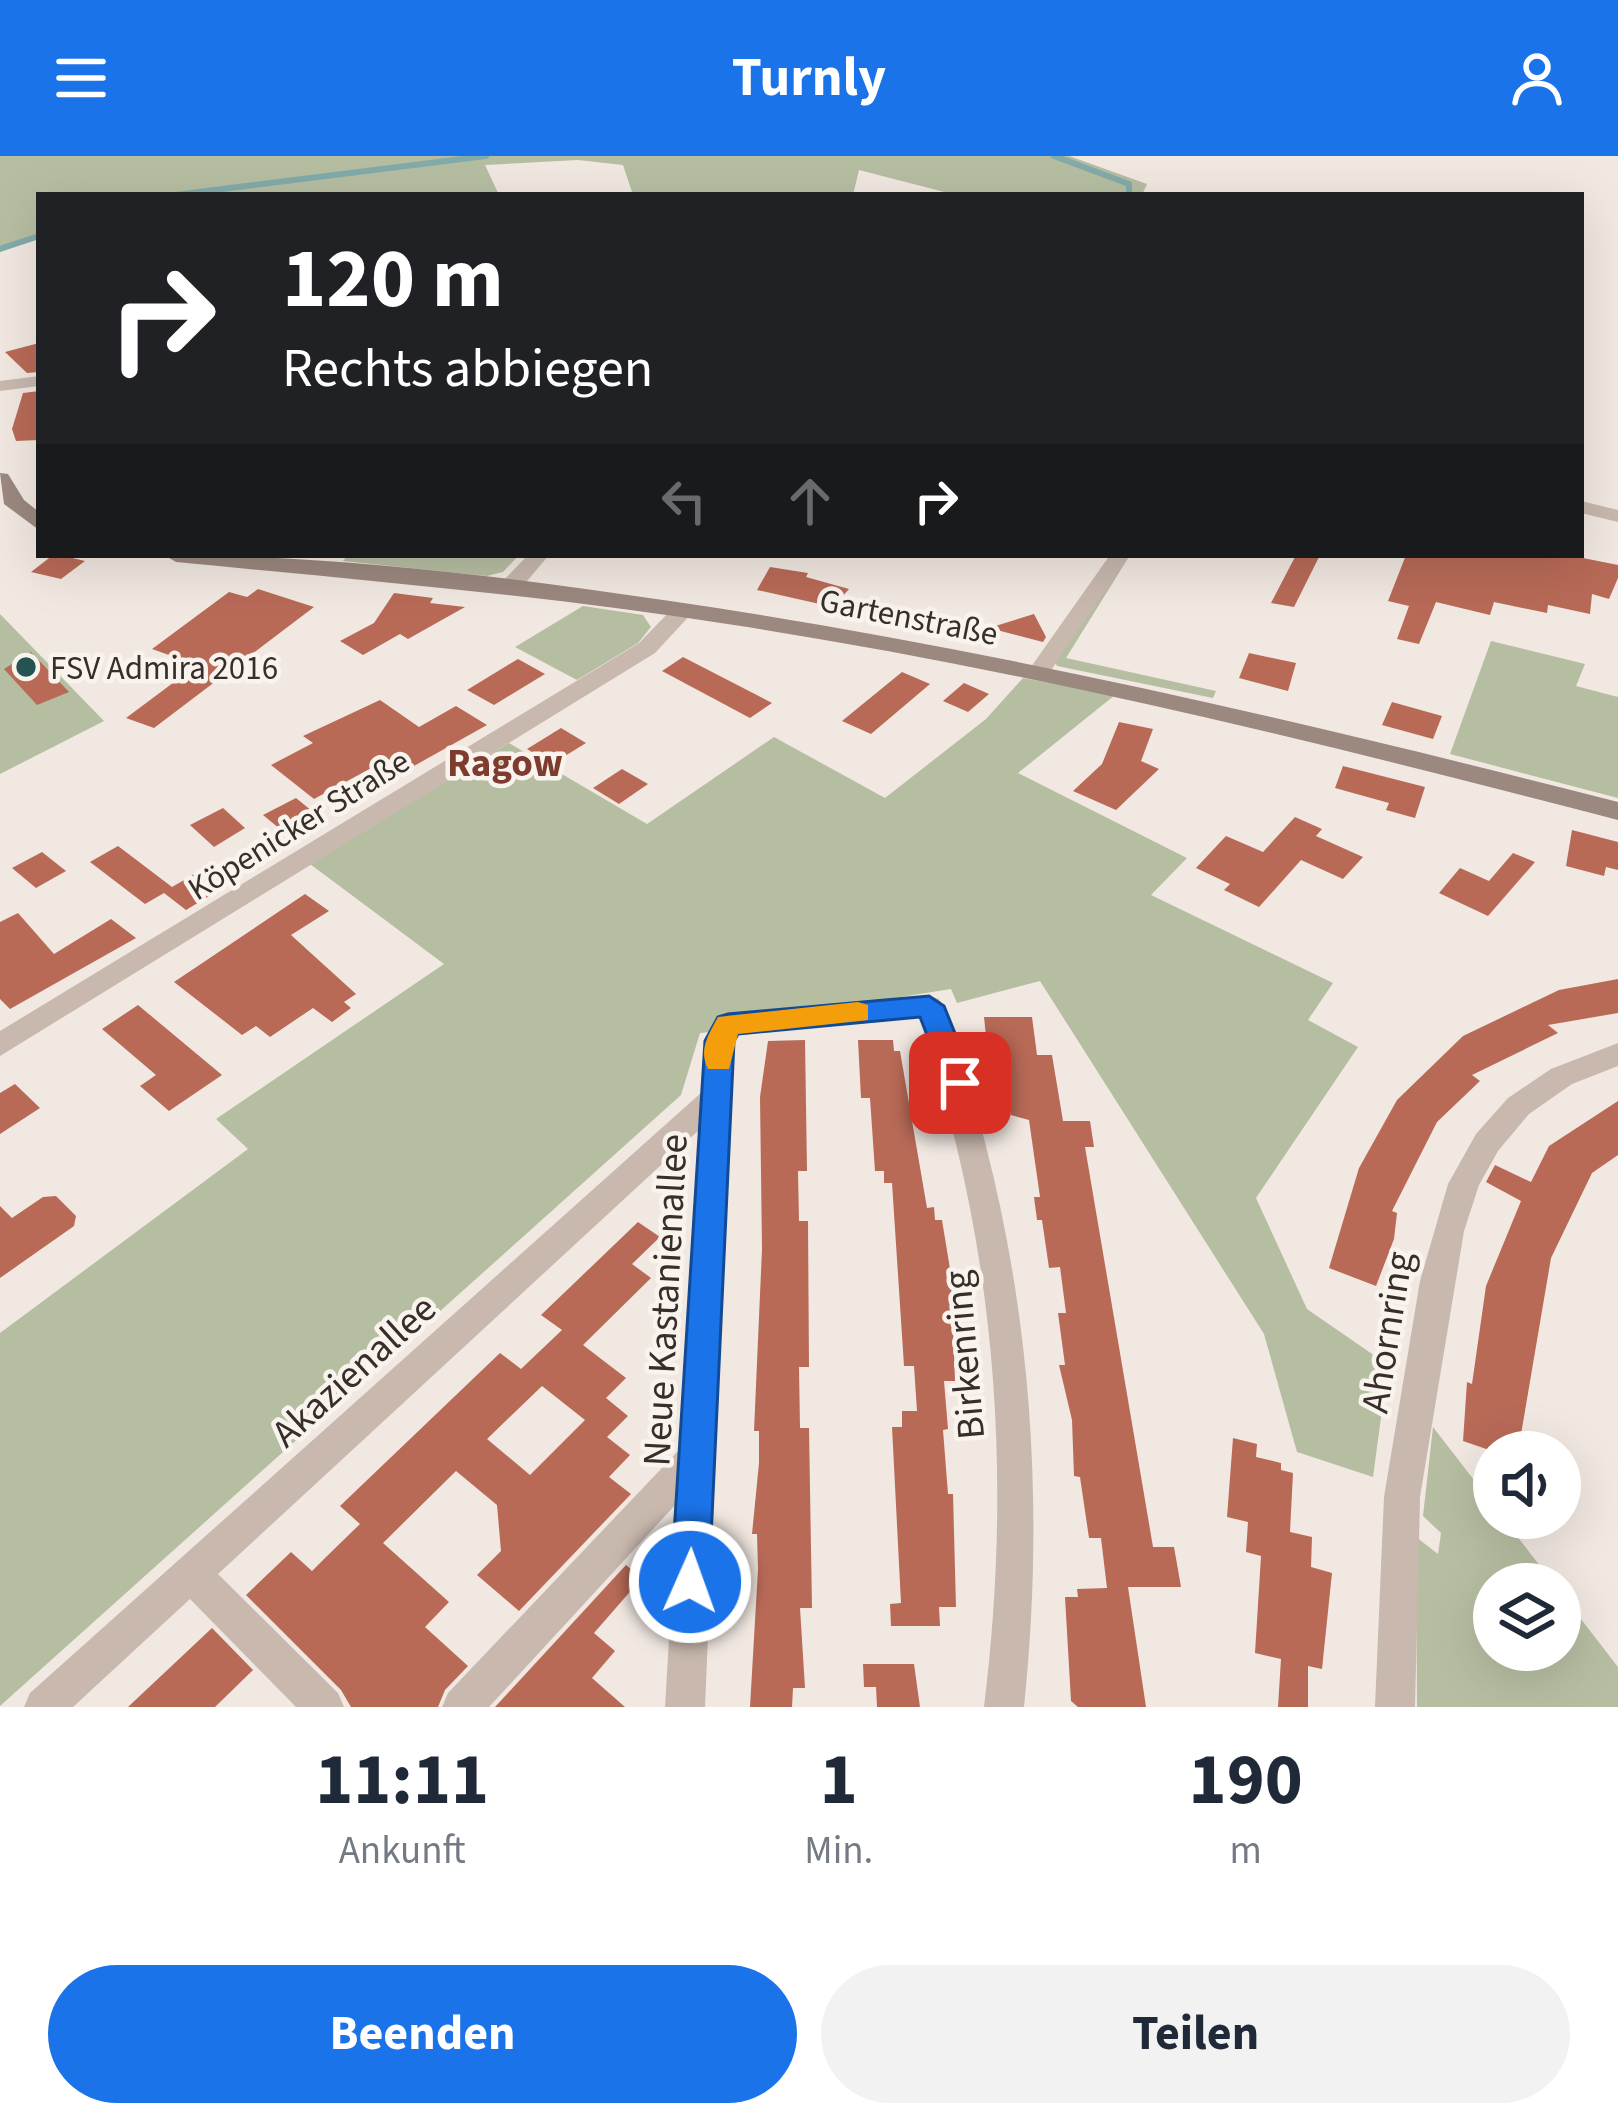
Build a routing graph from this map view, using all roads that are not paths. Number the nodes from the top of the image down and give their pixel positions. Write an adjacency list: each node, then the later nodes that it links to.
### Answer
1 (36, 381): 2 (street)
2 (0, 386)
3 (0, 479): 6 (street)
4 (1584, 508): 5 (street)
5 (1618, 516)
6 (36, 521)
7 (205, 558): 10 (street, Gartenstraße)
8 (536, 558): 10 (street)
9 (1118, 558): 12 (street)
10 (509, 589): 11 (street, Gartenstraße)
11 (683, 610): 12 (street, Gartenstraße); 15 (street, Köpenicker Straße)
12 (1037, 674): 13 (street, Gartenstraße)
13 (1618, 811)
14 (929, 1006): 17 (street, Neue Kastanienallee); 24 (street, Birkenring)
15 (0, 1045)
16 (1618, 1054): 25 (street, Ahornring)
17 (718, 1095): 18 (street, Neue Kastanienallee); 19 (street, Akazienallee)
18 (696, 1457): 22 (street); 23 (street, Neue Kastanienallee)
19 (190, 1574): 20 (street, Akazienallee); 21 (street)
20 (44, 1707)
21 (324, 1707)
22 (462, 1707)
23 (685, 1707)
24 (1004, 1707)
25 (1395, 1707)

